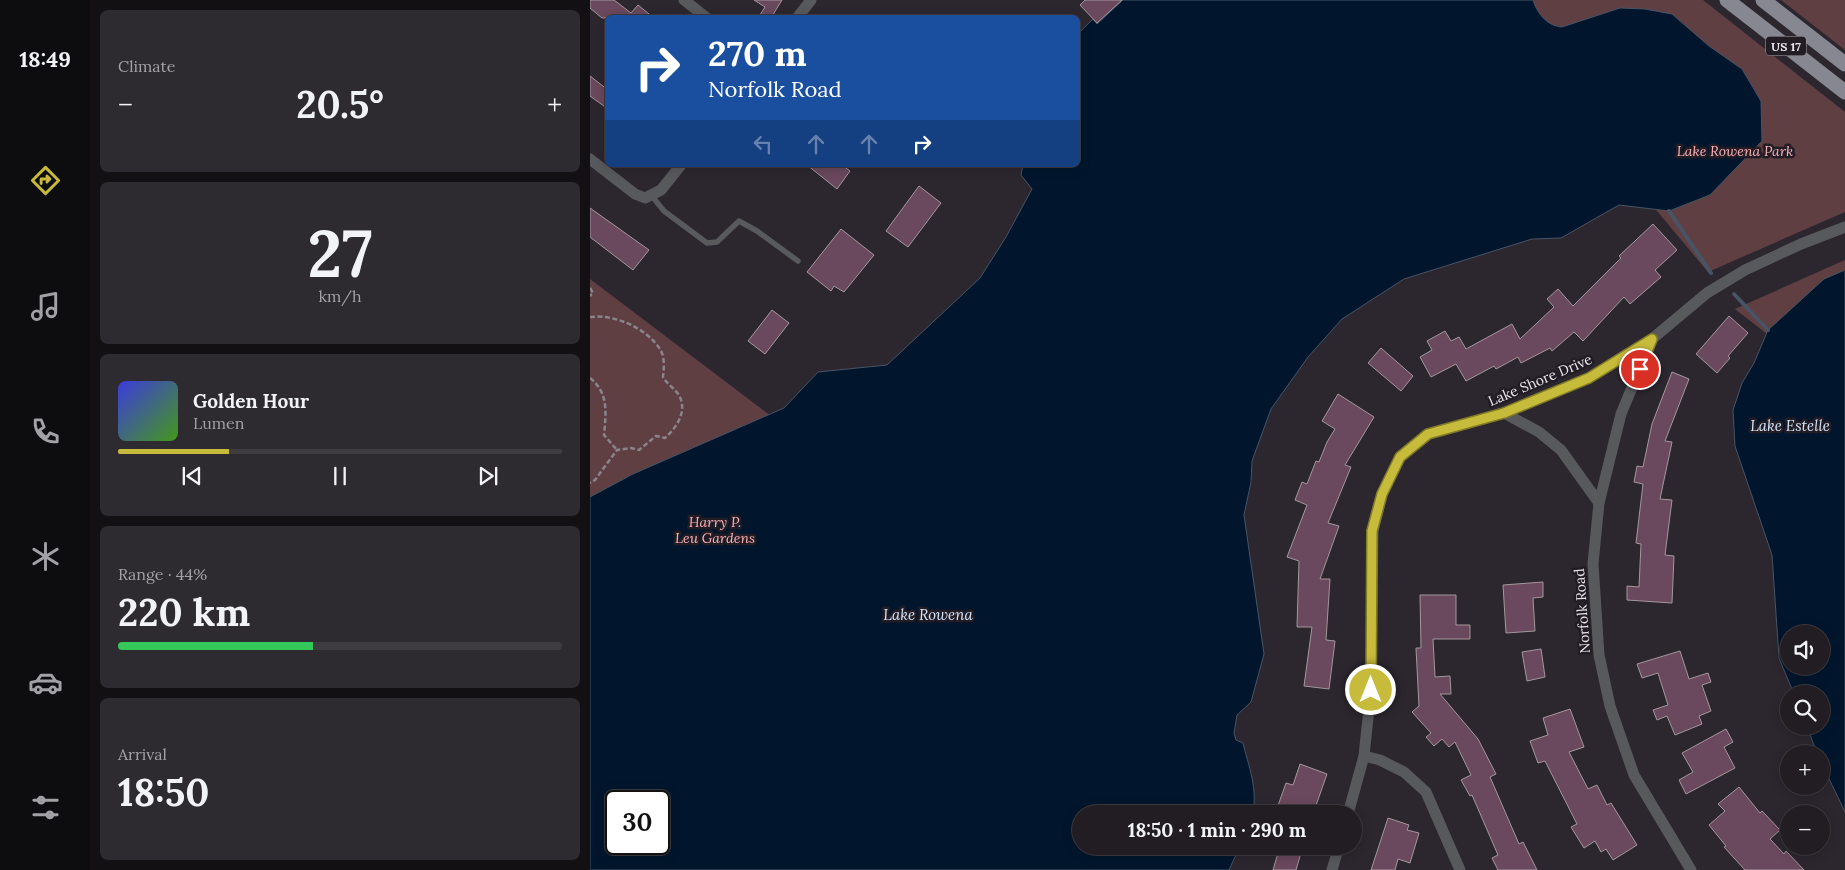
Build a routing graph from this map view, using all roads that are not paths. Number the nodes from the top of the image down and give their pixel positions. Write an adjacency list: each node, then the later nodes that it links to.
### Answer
1 (684, 0): 5 (street)
2 (811, 0): 6 (street)
3 (1727, 0): 8 (main road, US 17)
4 (1763, 0): 7 (main road, US 17)
5 (702, 15)
6 (799, 15)
7 (1845, 64)
8 (1845, 92)
9 (590, 159): 11 (street)
10 (679, 167): 11 (street)
11 (656, 192): 13 (lane)
12 (1845, 227): 14 (street, Lake Shore Drive)
13 (798, 260)
14 (1652, 339): 15 (street, Lake Shore Drive); 16 (street, Norfolk Road)
15 (1504, 413): 16 (street); 17 (street, Lake Shore Drive)
16 (1599, 503): 22 (street, Norfolk Road)
17 (1364, 756): 18 (street, Lake Shore Drive); 21 (street)
18 (1350, 805)
19 (1336, 855): 20 (street)
20 (1332, 870)
21 (1460, 870)
22 (1691, 870)

